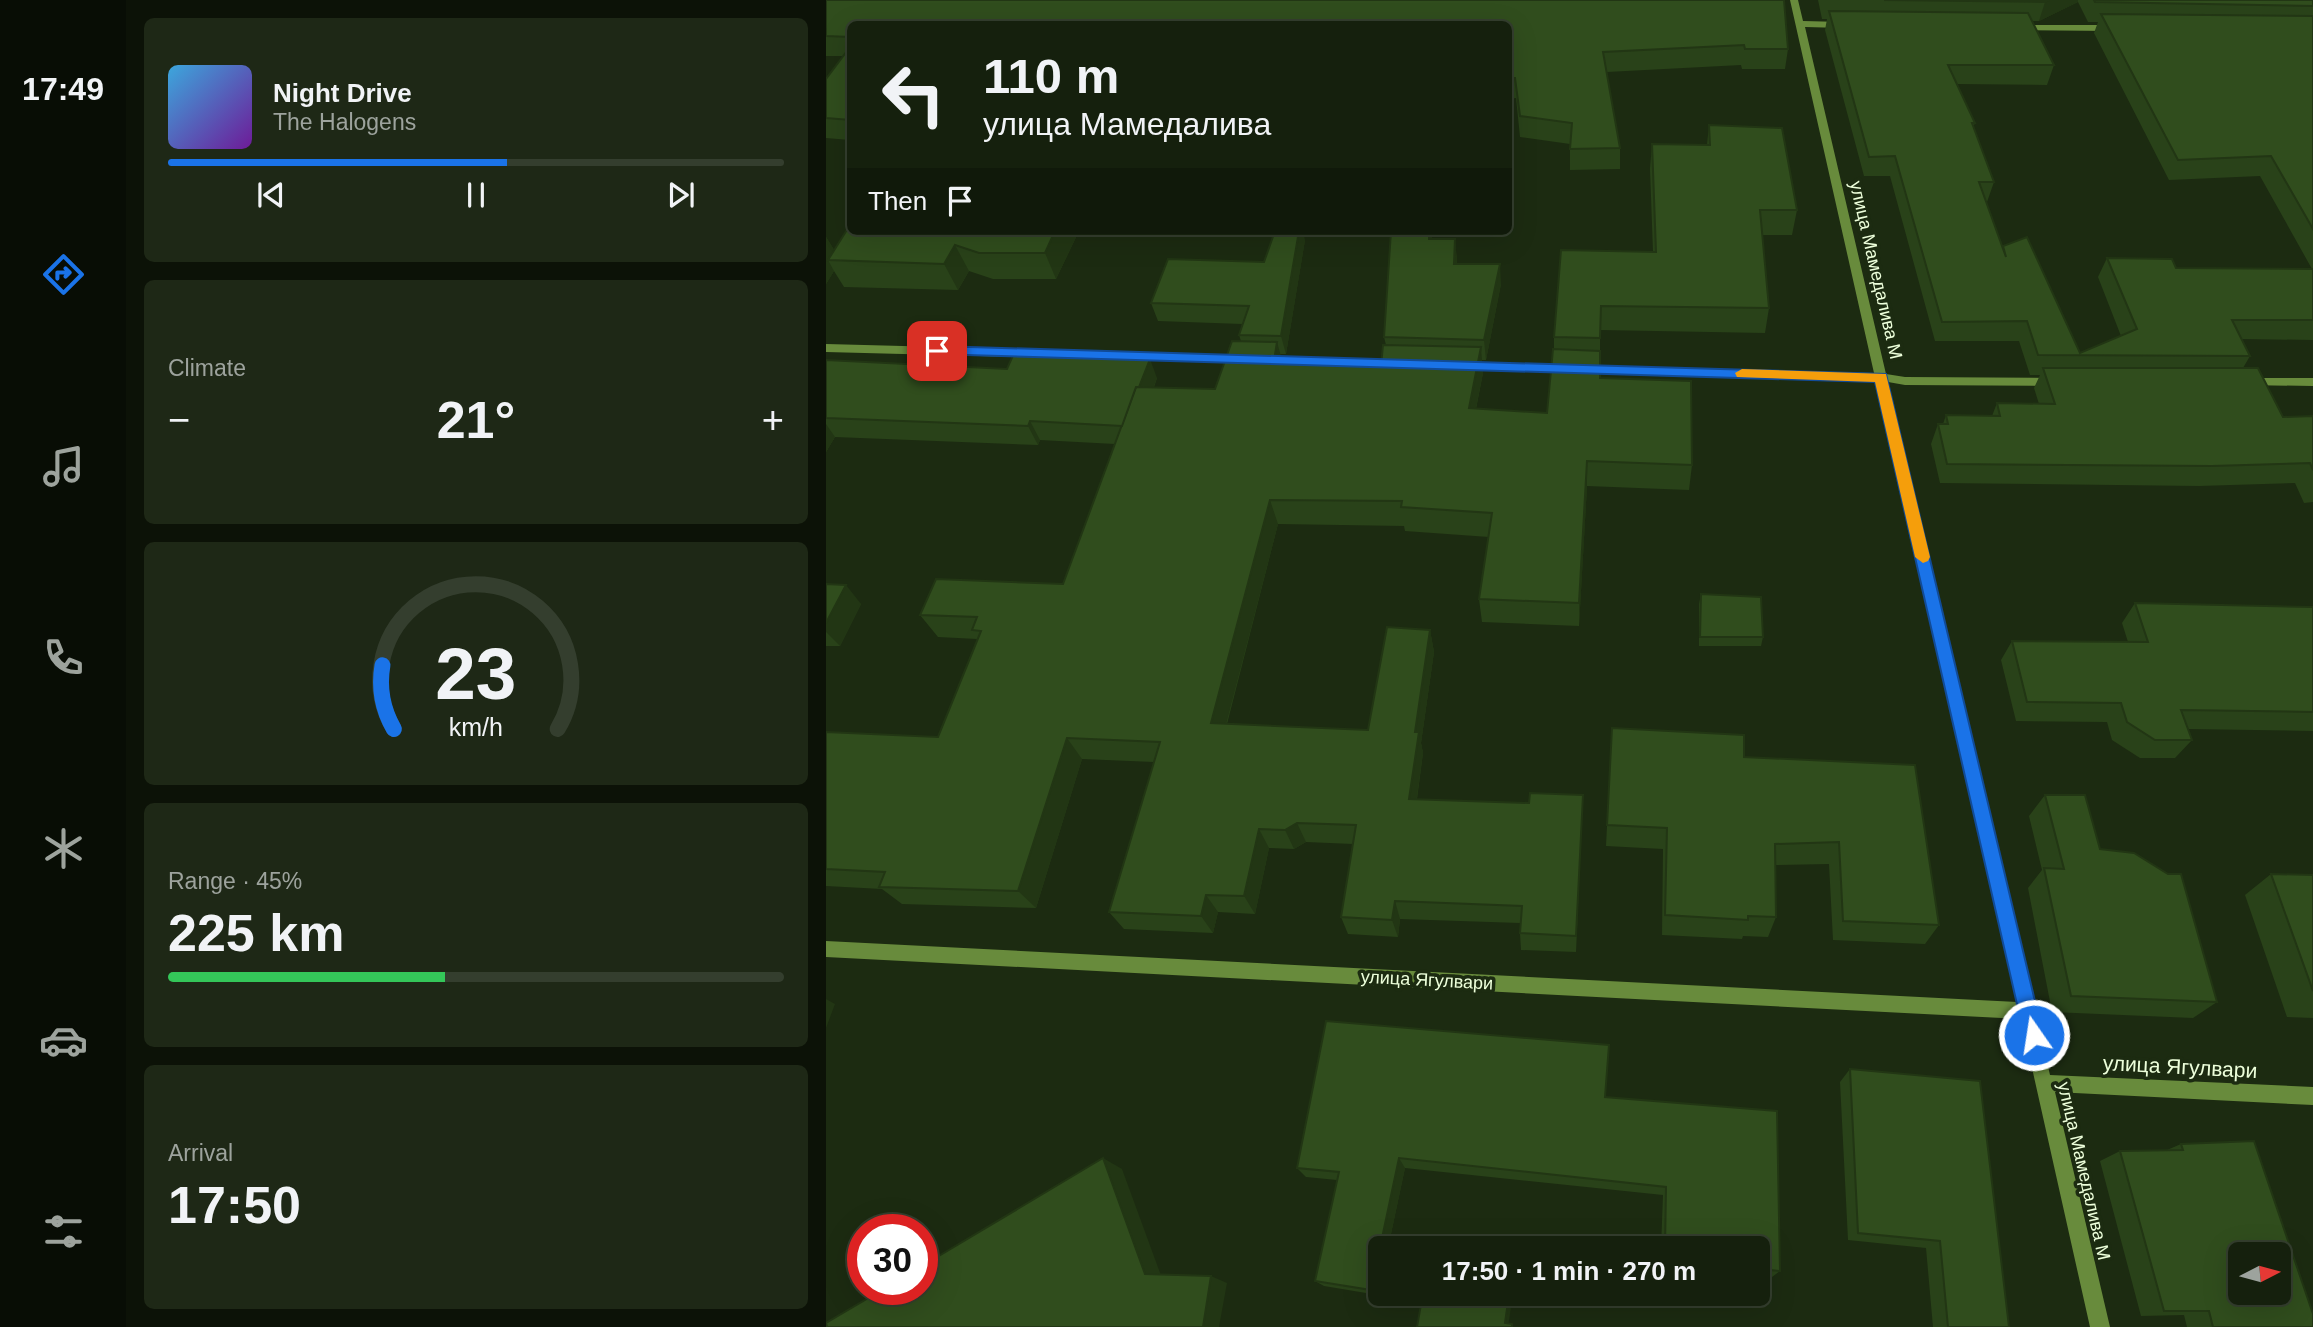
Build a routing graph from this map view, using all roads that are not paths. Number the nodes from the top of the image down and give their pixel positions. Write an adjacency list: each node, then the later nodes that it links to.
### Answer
1 (1791, 6): 2 (street, улица Мамедалива М)
2 (1801, 24): 3 (street); 9 (street, улица Мамедалива М)
3 (1854, 25)
4 (2007, 27): 5 (street)
5 (2118, 28)
6 (826, 348): 7 (street)
7 (1409, 364)
8 (1451, 365): 9 (street)
9 (1881, 377): 10 (street); 14 (street, улица Мамедалива М)
10 (2067, 382)
11 (2230, 382): 12 (street)
12 (2313, 382)
13 (826, 949): 14 (street, улица Ягулвари)
14 (2028, 1011): 15 (street, улица Мамедалива М)
15 (2045, 1083): 16 (street, улица Ягулвари); 17 (street, улица Мамедалива М)
16 (2313, 1096)
17 (2100, 1327)

